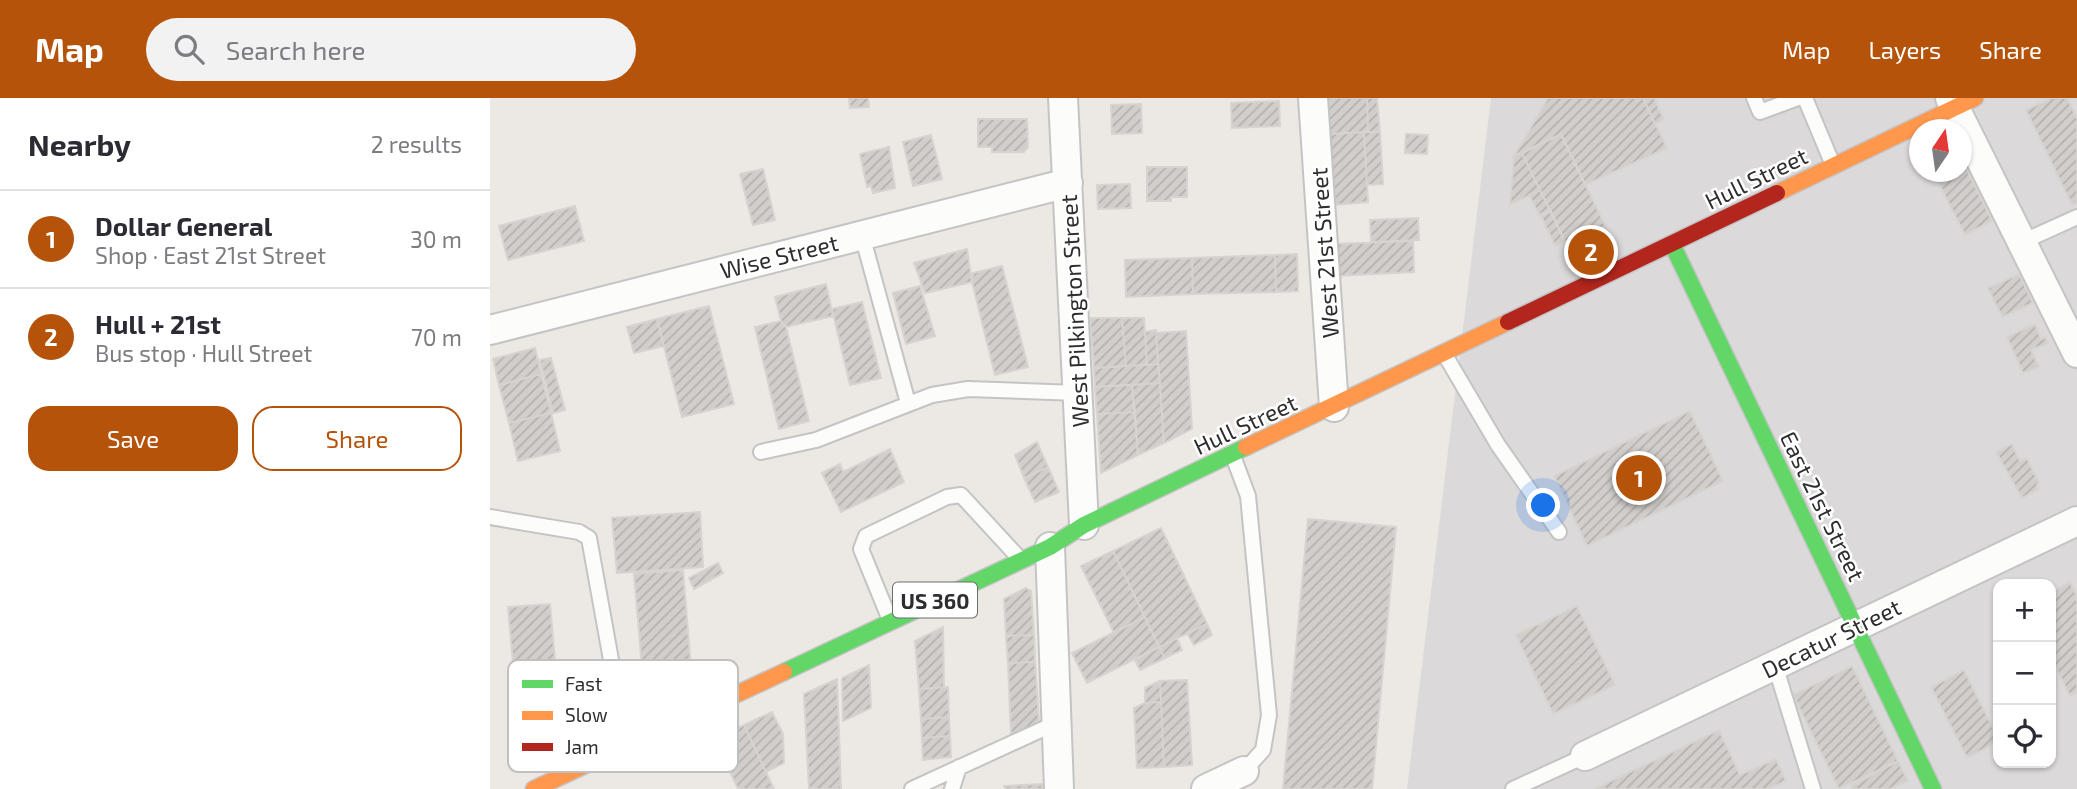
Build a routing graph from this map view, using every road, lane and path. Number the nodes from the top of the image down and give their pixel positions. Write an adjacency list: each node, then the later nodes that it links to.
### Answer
1 (1063, 98): 8 (street, West Pilkington Street)
2 (1313, 98): 18 (street, West 21st Street)
3 (1755, 98): 4 (lane)
4 (1798, 98)
5 (1805, 98): 7 (lane)
6 (1960, 101): 7 (main road, Hull Street / US 360); 11 (street)
7 (1834, 166): 12 (main road, Hull Street / US 360)
8 (1068, 183): 10 (street, Wise Street); 16 (street, West Pilkington Street)
9 (2077, 217): 11 (lane)
10 (862, 235): 13 (street, Wise Street); 17 (lane)
11 (2022, 242): 14 (street)
12 (1672, 244): 15 (main road, Hull Street / US 360); 28 (main road, East 21st Street)
13 (490, 330)
14 (2076, 349)
15 (1445, 353): 18 (main road, Hull Street / US 360); 24 (lane)
16 (1078, 393): 17 (lane); 23 (street, West Pilkington Street)
17 (908, 403): 19 (lane)
18 (1334, 407): 20 (main road, Hull Street / US 360)
19 (761, 452)
20 (1233, 455): 23 (main road, Hull Street / US 360); 35 (lane)
21 (490, 517): 29 (lane)
22 (2077, 521): 28 (street, Decatur Street)
23 (1084, 525): 25 (main road, Hull Street / US 360)
24 (1559, 532)
25 (1050, 547): 26 (main road, Hull Street / US 360); 32 (street)
26 (1021, 560): 27 (main road, Hull Street / US 360); 27 (lane)
27 (890, 622): 31 (main road, Hull Street / US 360)
28 (1856, 626): 30 (street, Decatur Street); 44 (main road, East 21st Street)
29 (611, 660)
30 (1775, 665): 33 (street, Decatur Street); 43 (lane)
31 (738, 694)
32 (1056, 723): 34 (lane); 40 (street)
33 (1585, 756): 42 (lane)
34 (959, 767): 38 (lane); 39 (lane)
35 (1244, 771): 41 (street)
36 (571, 772): 37 (main road, Hull Street / US 360)
37 (534, 789)
38 (912, 789)
39 (953, 789)
40 (1059, 789)
41 (1206, 789)
42 (1513, 789)
43 (1813, 789)
44 (1933, 789)

